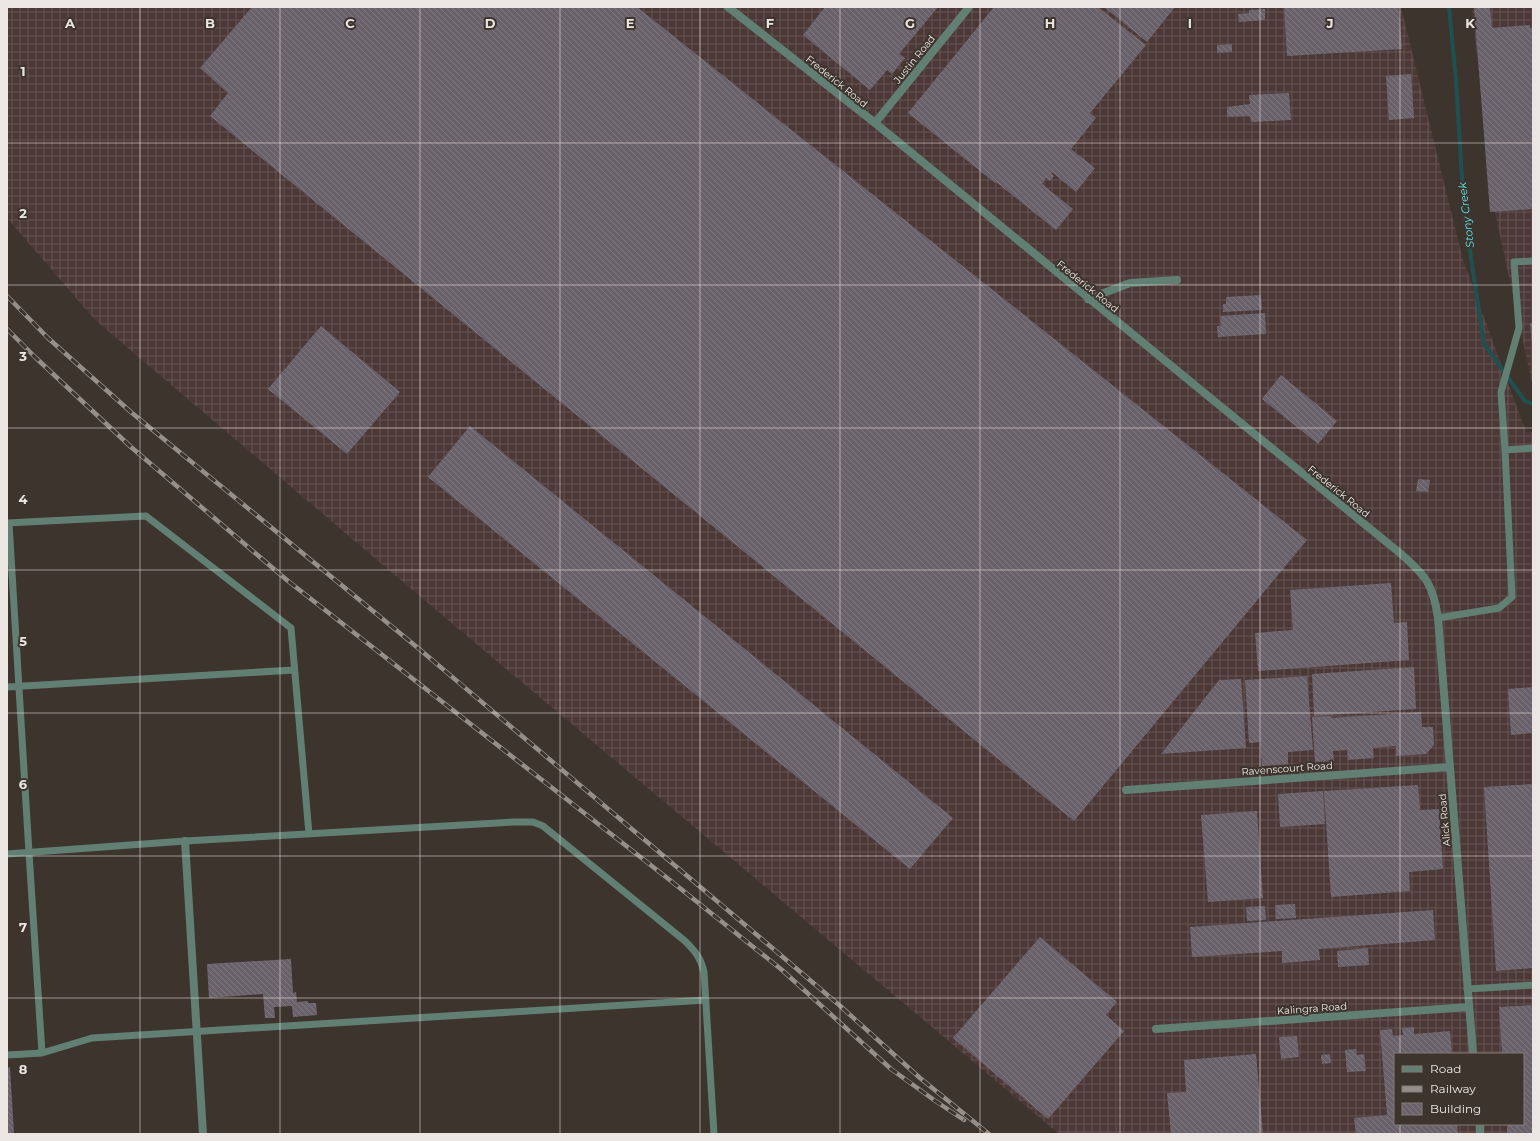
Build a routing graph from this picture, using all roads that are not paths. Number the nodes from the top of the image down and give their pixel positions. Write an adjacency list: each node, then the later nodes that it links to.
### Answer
1 (728, 7): 3 (street, Frederick Road)
2 (969, 7): 3 (street, Justin Road)
3 (875, 124): 6 (street, Frederick Road)
4 (1533, 260): 8 (lane)
5 (1177, 280): 6 (street)
6 (1088, 298): 10 (street, Frederick Road)
7 (1533, 448): 8 (lane)
8 (1504, 450): 11 (lane)
9 (8, 523): 12 (lane); 14 (lane)
10 (1430, 585): 11 (street, Alick Road)
11 (1438, 618): 15 (street, Alick Road)
12 (294, 670): 14 (lane); 17 (lane)
13 (7, 687): 14 (lane)
14 (19, 687): 19 (lane)
15 (1450, 767): 16 (street, Ravenscourt Road); 22 (street, Alick Road)
16 (1126, 790)
17 (310, 834): 18 (lane); 23 (lane)
18 (185, 841): 19 (lane); 26 (street)
19 (29, 852): 20 (lane); 27 (lane)
20 (7, 854)
21 (1533, 985): 22 (lane)
22 (1467, 989): 24 (street, Alick Road)
23 (706, 1000): 26 (lane); 31 (lane)
24 (1469, 1007): 25 (street, Kalingra Road); 28 (street, Alick Road)
25 (1156, 1029)
26 (197, 1032): 27 (lane); 30 (street)
27 (42, 1053): 29 (lane)
28 (1473, 1053)
29 (7, 1056)
30 (203, 1134)
31 (714, 1134)

